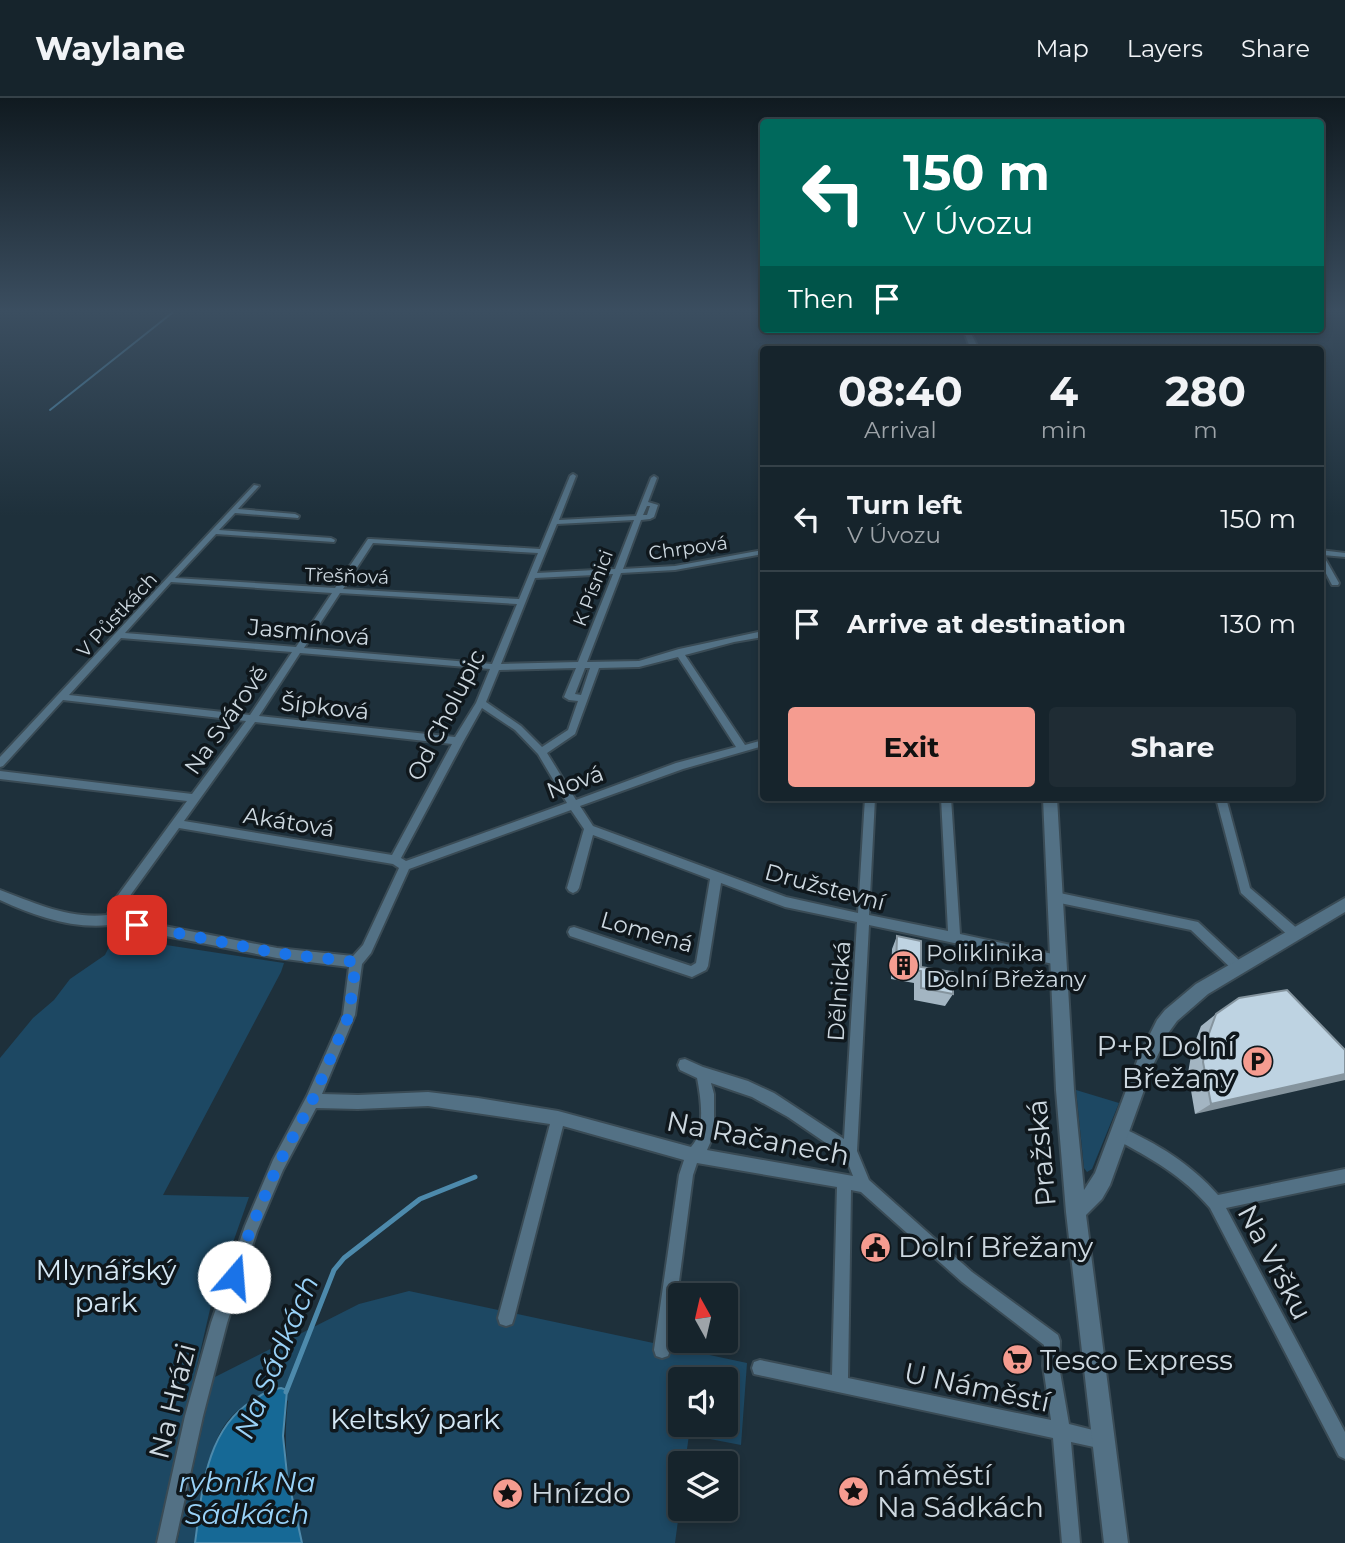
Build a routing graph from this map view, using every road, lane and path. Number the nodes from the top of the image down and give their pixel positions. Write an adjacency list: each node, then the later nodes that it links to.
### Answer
1 (573, 475): 7 (street, Od Cholupic)
2 (654, 478): 6 (street, K Písnici)
3 (256, 486): 4 (street, V Půstkách)
4 (234, 511): 5 (street); 8 (street, V Půstkách)
5 (295, 516)
6 (639, 518): 7 (street); 15 (street, K Písnici)
7 (555, 522): 10 (street, Od Cholupic)
8 (215, 532): 9 (street); 17 (street, V Půstkách)
9 (331, 540)
10 (543, 551): 16 (street, Od Cholupic); 19 (street, Na Svárově)
11 (760, 553): 15 (street, Chrpová)
12 (1324, 554): 13 (street)
13 (1345, 555)
14 (1324, 562): 18 (street)
15 (618, 572): 16 (street, Chrpová); 25 (street, K Písnici)
16 (533, 576): 20 (street, Od Cholupic)
17 (171, 580): 19 (street, Třešňová); 22 (street, V Půstkách)
18 (1335, 583)
19 (338, 592): 20 (street, Třešňová); 23 (street, Na Svárově)
20 (523, 602): 27 (street, Od Cholupic)
21 (760, 634): 24 (street, Jasmínová)
22 (120, 635): 23 (street, Jasmínová); 28 (street, V Půstkách)
23 (298, 650): 27 (street, Jasmínová); 31 (street, Na Svárově)
24 (679, 652): 26 (street, Jasmínová); 34 (street)
25 (582, 665): 26 (street, Jasmínová); 27 (street, Jasmínová); 29 (street, K Písnici)
26 (596, 665): 29 (street)
27 (496, 667): 30 (street, Od Cholupic)
28 (63, 697): 31 (street, Šípková); 36 (street, V Půstkách)
29 (584, 698): 35 (street)
30 (481, 703): 32 (street, Od Cholupic); 35 (street)
31 (252, 719): 32 (street, Šípková); 38 (street, Na Svárově)
32 (458, 740): 46 (street, Od Cholupic)
33 (760, 744): 34 (street, Nová)
34 (742, 748): 43 (street, Nová)
35 (541, 752): 43 (street)
36 (0, 763)
37 (0, 775): 38 (street)
38 (195, 798): 44 (street, Na Svárově)
39 (870, 801): 53 (street, Dělnická)
40 (946, 801): 56 (street)
41 (1050, 801): 50 (street, Pražská)
42 (1222, 801): 55 (street)
43 (574, 805): 45 (street); 46 (street, Nová)
44 (177, 824): 46 (street, Akátová); 52 (street, Na Svárově)
45 (589, 829): 47 (street, Družstevní); 48 (street)
46 (400, 863): 58 (street, Od Cholupic)
47 (716, 878): 53 (street, Družstevní); 54 (street, Lomená)
48 (573, 888)
49 (0, 895): 52 (street)
50 (1055, 897): 57 (street, Pražská); 59 (street)
51 (1345, 904): 55 (street)
52 (110, 920): 58 (street)
53 (865, 921): 56 (street, Družstevní); 65 (street, Dělnická)
54 (574, 932)
55 (1295, 934): 59 (street)
56 (954, 939): 57 (street, Družstevní)
57 (1058, 960): 71 (street, Pražská)
58 (356, 962): 62 (street, Na Hrázi)
59 (1238, 967): 64 (street)
60 (685, 1065): 61 (street)
61 (704, 1076): 65 (street); 66 (street)
62 (312, 1101): 63 (street, Na Račanech); 79 (street, Na Hrázi)
63 (558, 1118): 66 (street, Na Račanech); 72 (street)
64 (1120, 1134): 70 (street, Na Vršku); 71 (street)
65 (850, 1151): 69 (street, Dělnická)
66 (693, 1155): 68 (street, Na Račanech); 73 (street)
67 (1345, 1176): 70 (street)
68 (844, 1182): 69 (street, Na Račanech); 75 (street)
69 (864, 1185): 76 (street, Na Račanech)
70 (1215, 1203): 78 (street, Na Vršku)
71 (1076, 1212): 77 (street, Pražská)
72 (506, 1318)
73 (662, 1350)
74 (760, 1368): 75 (street, U Náměstí)
75 (840, 1385): 76 (street, U Náměstí)
76 (1061, 1432): 77 (street, U Náměstí); 80 (street)
77 (1103, 1440): 81 (street, Pražská)
78 (1345, 1450)
79 (166, 1543)
80 (1070, 1543)
81 (1116, 1543)

